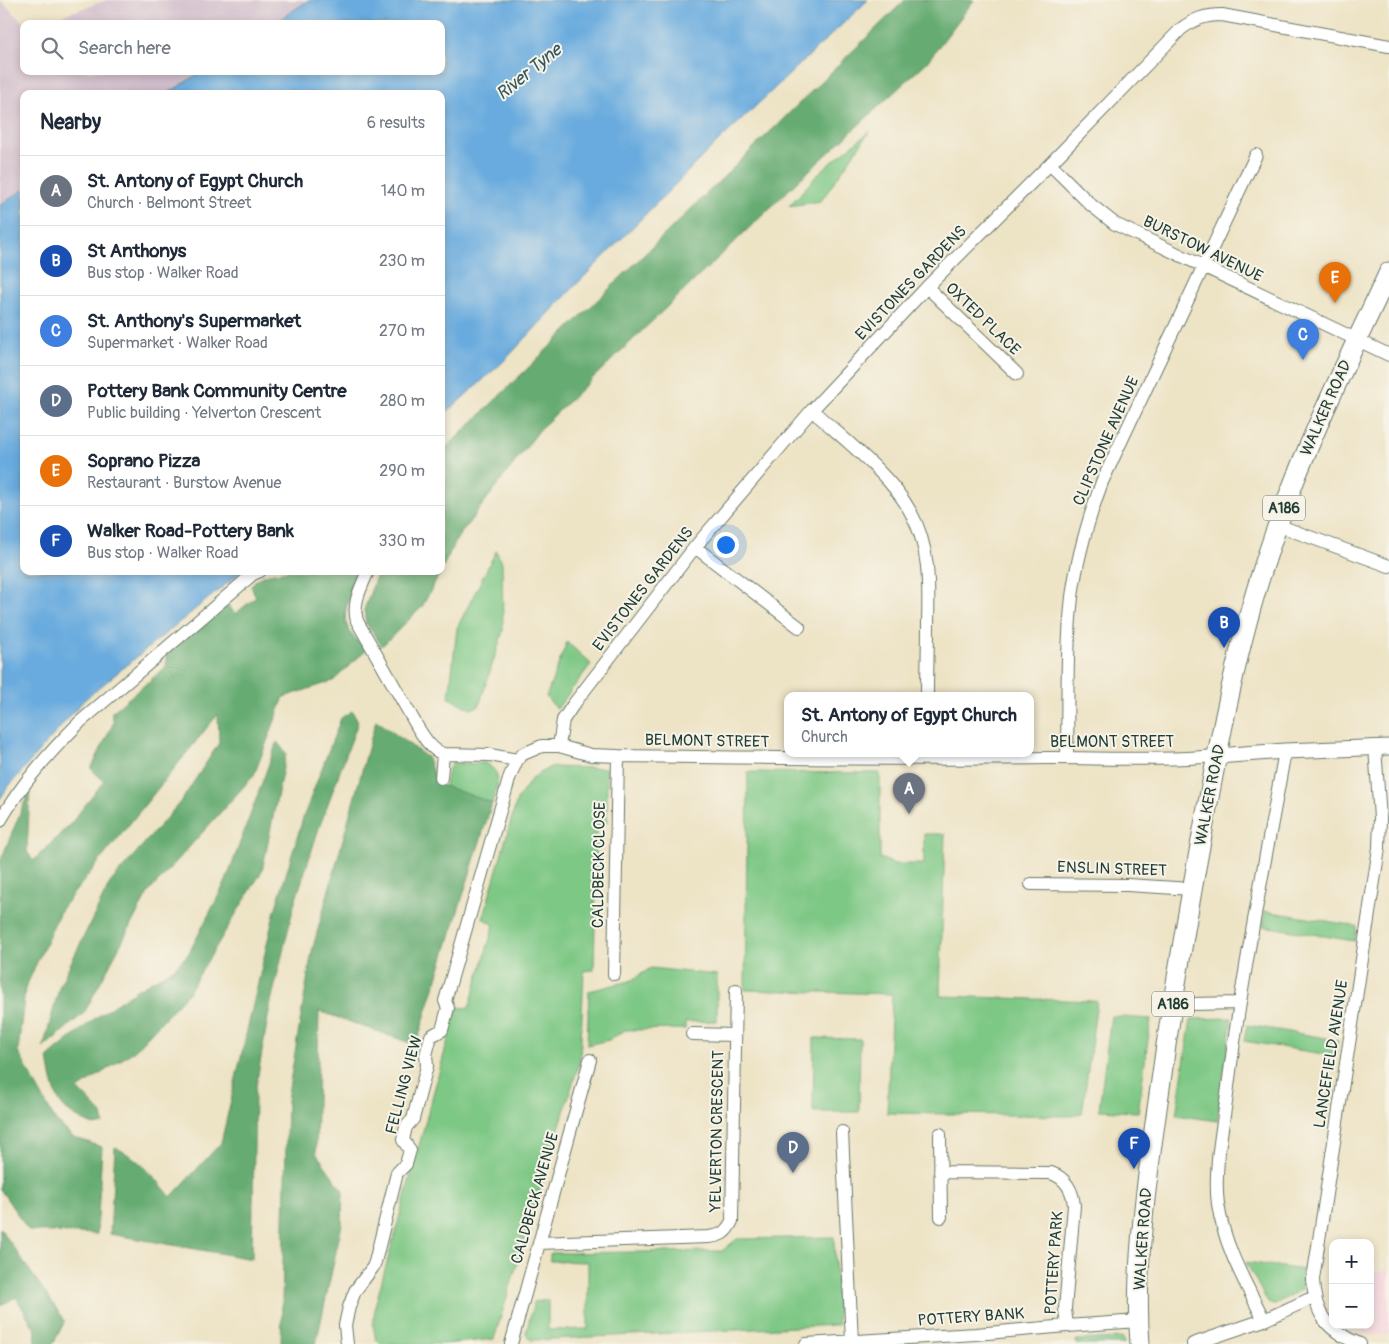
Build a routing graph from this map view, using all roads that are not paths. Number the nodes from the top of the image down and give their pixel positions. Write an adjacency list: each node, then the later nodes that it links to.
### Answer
1 (1389, 46): 3 (street, EVISTONES GARDENS)
2 (1256, 155): 4 (street, CLIPSTONE AVENUE)
3 (1050, 164): 4 (street, BURSTOW AVENUE); 6 (street, EVISTONES GARDENS)
4 (1204, 267): 7 (street, BURSTOW AVENUE); 26 (street, CLIPSTONE AVENUE)
5 (1389, 272): 7 (main road, WALKER ROAD / A186)
6 (927, 287): 9 (street, OXTED PLACE); 10 (street, EVISTONES GARDENS)
7 (1357, 340): 8 (street, BURSTOW AVENUE); 11 (main road, WALKER ROAD / A186)
8 (1389, 355)
9 (1017, 374)
10 (812, 410): 12 (street, EVISTONES GARDENS); 17 (street)
11 (1277, 525): 13 (street); 24 (main road, WALKER ROAD / A186)
12 (695, 547): 16 (street); 18 (street, EVISTONES GARDENS)
13 (1389, 566)
14 (252, 575): 30 (street)
15 (366, 575): 21 (street)
16 (799, 627)
17 (927, 692)
18 (559, 746): 22 (street, BELMONT STREET); 27 (street)
19 (1382, 747): 20 (street); 29 (street, LANCEFIELD AVENUE)
20 (1285, 751): 24 (street); 35 (street)
21 (443, 754): 27 (street); 28 (street)
22 (618, 756): 23 (street, BELMONT STREET); 33 (street, CALDBECK CLOSE)
23 (784, 756)
24 (1217, 756): 26 (street, BELMONT STREET); 32 (main road, WALKER ROAD / A186)
25 (996, 757): 26 (street, BELMONT STREET)
26 (1067, 758)
27 (517, 760): 51 (street, FELLING VIEW)
28 (441, 778)
29 (1385, 817): 45 (street, LANCEFIELD AVENUE)
30 (0, 821)
31 (1031, 884): 32 (street, ENSLIN STREET)
32 (1192, 889): 47 (main road, WALKER ROAD / A186)
33 (614, 974)
34 (736, 990): 38 (street, YELVERTON CRESCENT)
35 (1240, 1003): 36 (street); 46 (street)
36 (1191, 1004)
37 (692, 1034): 38 (street)
38 (734, 1035): 44 (street, YELVERTON CRESCENT)
39 (590, 1060): 44 (street, CALDBECK AVENUE)
40 (842, 1132): 50 (street)
41 (940, 1134): 42 (street)
42 (940, 1172): 43 (street); 48 (street, POTTERY PARK)
43 (942, 1217)
44 (539, 1243): 52 (street, CALDBECK AVENUE)
45 (1314, 1297): 46 (street); 56 (street, LANCEFIELD AVENUE)
46 (1264, 1320): 55 (street)
47 (1139, 1321): 48 (street, POTTERY BANK); 54 (main road, WALKER ROAD / A186)
48 (1067, 1326): 49 (street, POTTERY BANK)
49 (977, 1339): 50 (street, POTTERY BANK)
50 (852, 1341): 53 (street, POTTERY BANK)
51 (347, 1344)
52 (511, 1344)
53 (806, 1344)
54 (1140, 1344)
55 (1193, 1344)
56 (1360, 1344)

